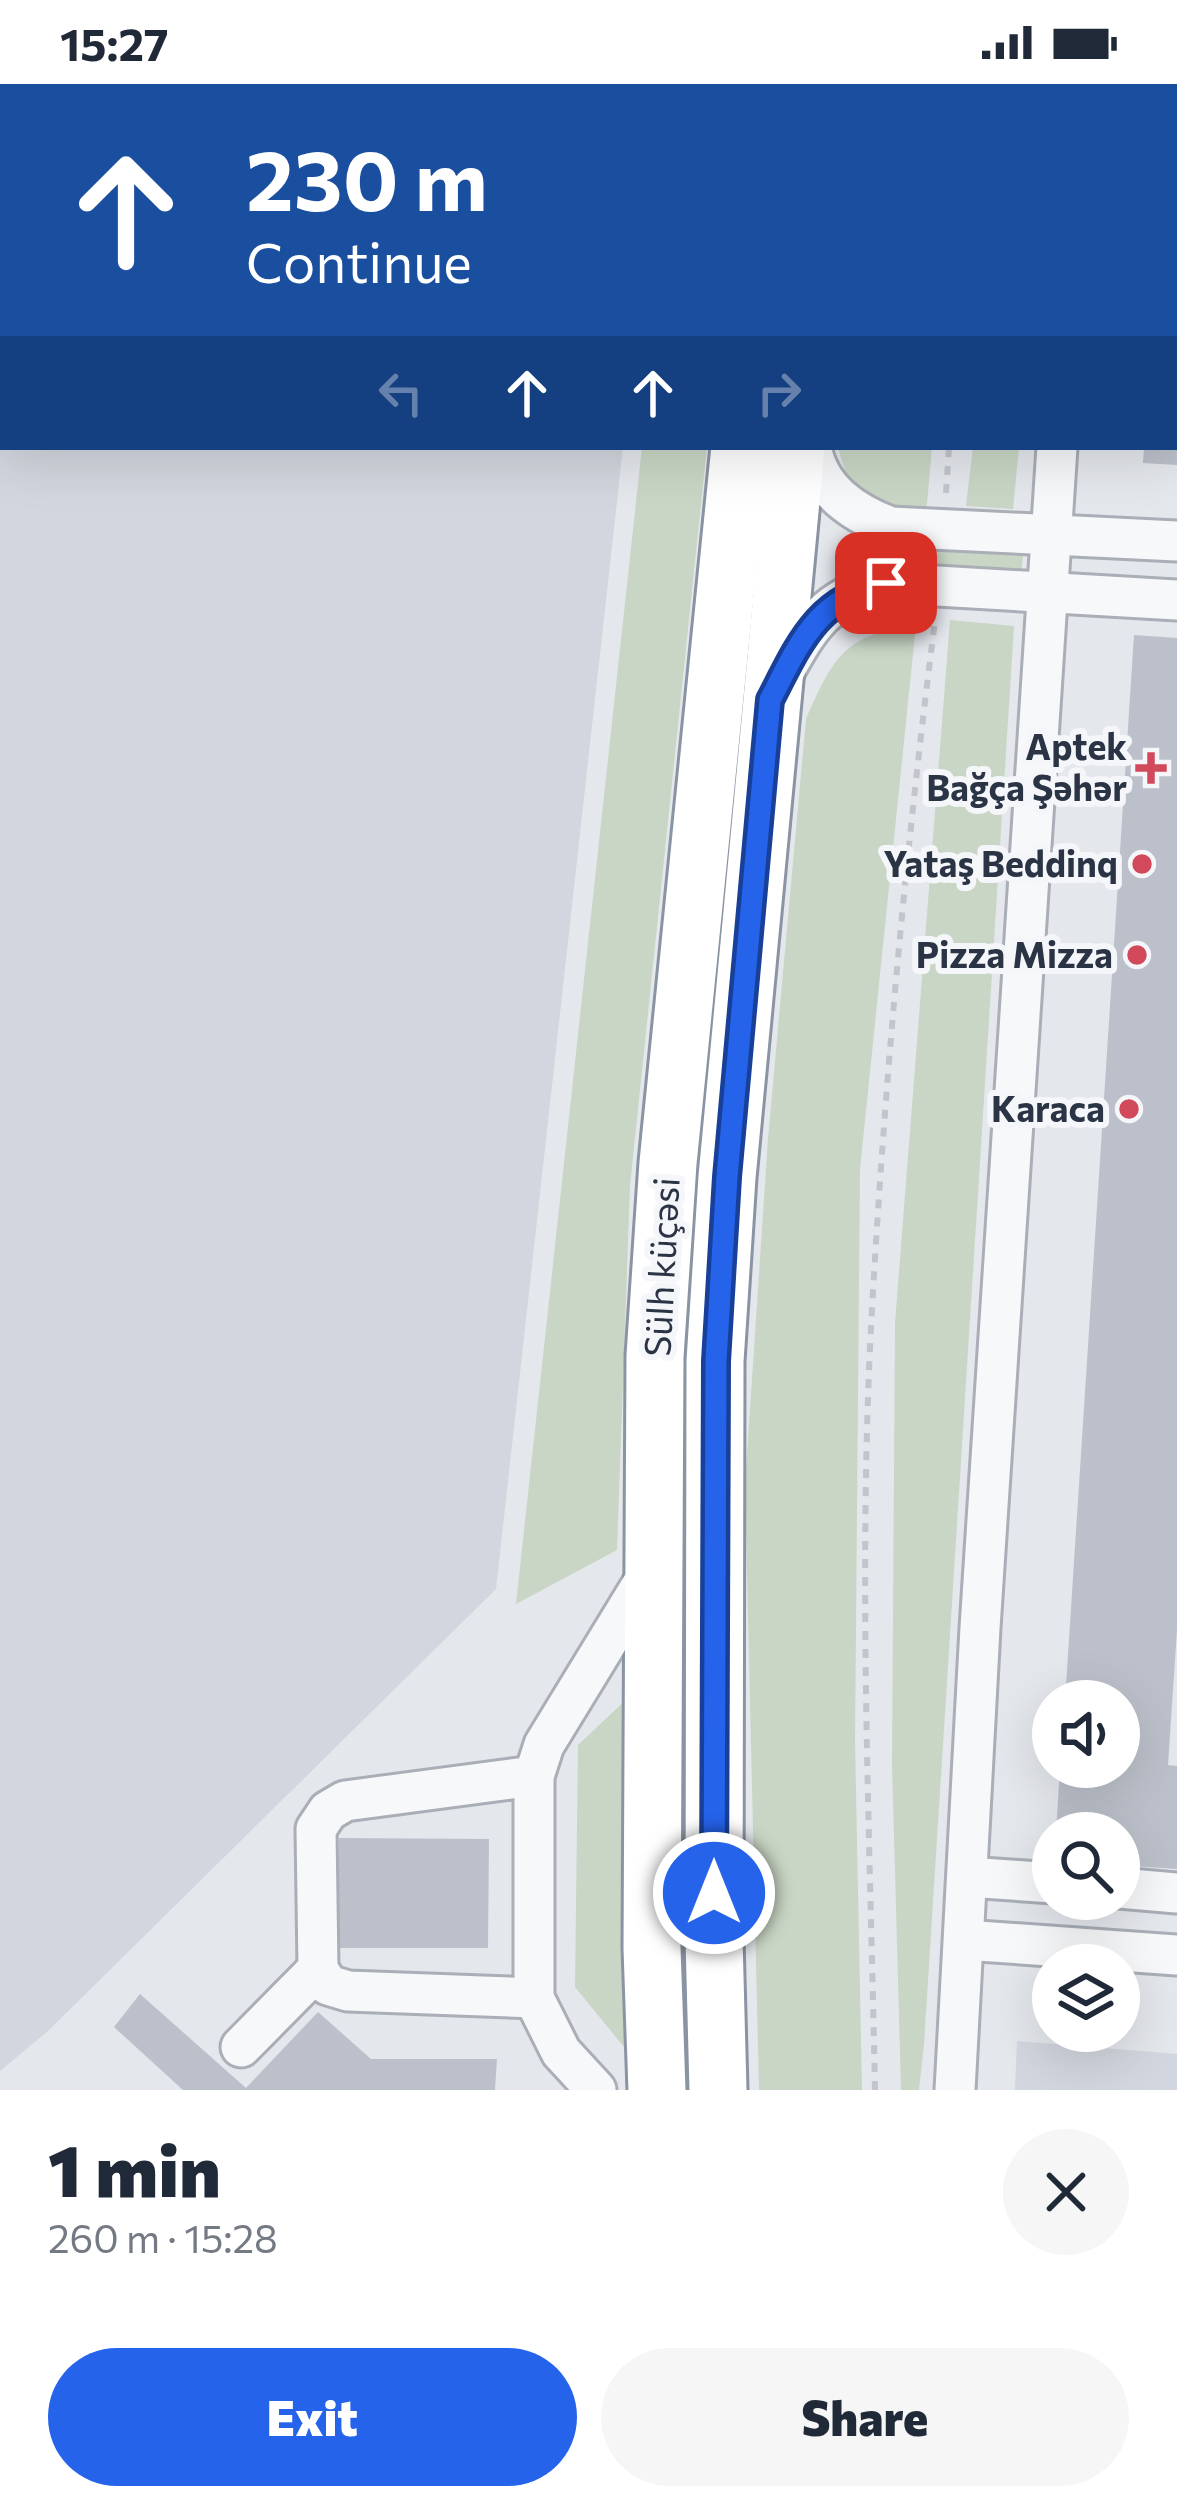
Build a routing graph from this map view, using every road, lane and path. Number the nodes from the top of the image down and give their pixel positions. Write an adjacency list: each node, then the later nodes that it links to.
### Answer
1 (740, 450): 13 (highway, Sülh küçəsi)
2 (796, 450): 12 (highway, Sülh küçəsi)
3 (812, 450): 7 (lane)
4 (949, 450): 6 (path)
5 (1057, 450): 7 (lane)
6 (944, 515)
7 (1052, 535): 8 (lane); 9 (lane)
8 (1177, 541)
9 (1048, 593): 10 (lane); 12 (lane); 15 (lane)
10 (1177, 600)
11 (937, 604): 27 (path)
12 (770, 700): 26 (highway, Sülh küçəsi)
13 (654, 1565): 14 (lane); 25 (highway, Sülh küçəsi)
14 (534, 1776): 21 (lane); 22 (lane)
15 (968, 1877): 16 (lane); 19 (lane)
16 (1032, 1882)
17 (1140, 1890): 18 (lane)
18 (1177, 1893)
19 (964, 1940): 20 (lane); 28 (lane)
20 (1177, 1955)
21 (318, 1969): 22 (lane); 23 (lane)
22 (534, 1998): 24 (lane)
23 (242, 2047)
24 (587, 2086)
25 (657, 2090)
26 (718, 2090)
27 (875, 2090)
28 (955, 2090)

